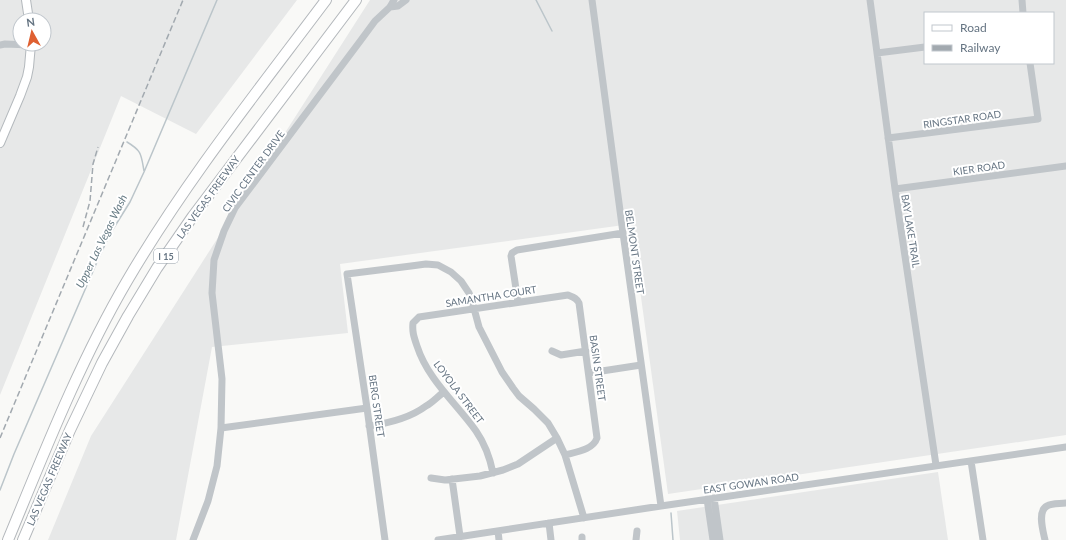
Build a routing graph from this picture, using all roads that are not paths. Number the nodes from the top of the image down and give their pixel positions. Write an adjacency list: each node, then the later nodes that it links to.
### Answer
1 (26, 0): 10 (main road)
2 (326, 0): 51 (highway, LAS VEGAS FREEWAY / I 15)
3 (356, 0): 52 (highway, LAS VEGAS FREEWAY / I 15)
4 (394, 0): 9 (street)
5 (406, 0): 9 (street)
6 (592, 0): 22 (street, BELMONT STREET)
7 (870, 0): 16 (street, BAY LAKE TRAIL)
8 (1022, 0): 11 (street)
9 (390, 7): 34 (street, CIVIC CENTER DRIVE)
10 (28, 12)
11 (1023, 12)
12 (0, 45): 13 (street)
13 (12, 45)
14 (924, 47): 16 (street)
15 (30, 52): 19 (main road)
16 (877, 54): 18 (street, BAY LAKE TRAIL)
17 (1030, 64): 18 (street, RINGSTAR ROAD)
18 (888, 138): 21 (street, BAY LAKE TRAIL)
19 (0, 143)
20 (1066, 166): 21 (street, KIER ROAD)
21 (895, 189): 39 (street, BAY LAKE TRAIL)
22 (623, 233): 24 (street); 29 (street, BELMONT STREET)
23 (575, 297): 24 (street, SAMANTHA COURT); 28 (street, BASIN STREET)
24 (518, 302): 25 (street, SAMANTHA COURT)
25 (474, 308): 26 (street, SAMANTHA COURT); 32 (street, BERG STREET); 35 (street)
26 (413, 323): 31 (street, LOYOLA STREET)
27 (552, 351): 28 (street)
28 (586, 351): 30 (street, BASIN STREET)
29 (641, 365): 30 (street); 45 (street, BELMONT STREET)
30 (589, 373): 37 (street, BASIN STREET)
31 (444, 392): 33 (street); 40 (street, LOYOLA STREET)
32 (367, 408): 33 (street, BERG STREET); 34 (street)
33 (370, 426): 54 (street, BERG STREET)
34 (222, 428): 53 (street, CIVIC CENTER DRIVE)
35 (557, 438): 37 (street); 40 (street)
36 (1066, 447): 38 (street, EAST GOWAN ROAD)
37 (565, 455): 46 (street)
38 (971, 461): 39 (street, EAST GOWAN ROAD); 61 (street)
39 (936, 465): 43 (street, EAST GOWAN ROAD)
40 (493, 473): 42 (street)
41 (431, 478): 42 (street)
42 (452, 480): 50 (street)
43 (711, 499): 45 (street, EAST GOWAN ROAD); 59 (street); 60 (street)
44 (1066, 503): 62 (street)
45 (661, 506): 46 (street, EAST GOWAN ROAD)
46 (584, 518): 47 (street, EAST GOWAN ROAD)
47 (549, 523): 48 (street, EAST GOWAN ROAD); 57 (street)
48 (498, 531): 50 (street, EAST GOWAN ROAD); 56 (street)
49 (637, 531): 58 (street)
50 (460, 536): 55 (street, EAST GOWAN ROAD)
51 (8, 540)
52 (23, 540)
53 (193, 540)
54 (385, 540)
55 (438, 540)
56 (499, 540)
57 (551, 540)
58 (636, 540)
59 (713, 540)
60 (720, 540)
61 (983, 540)
62 (1045, 540)

